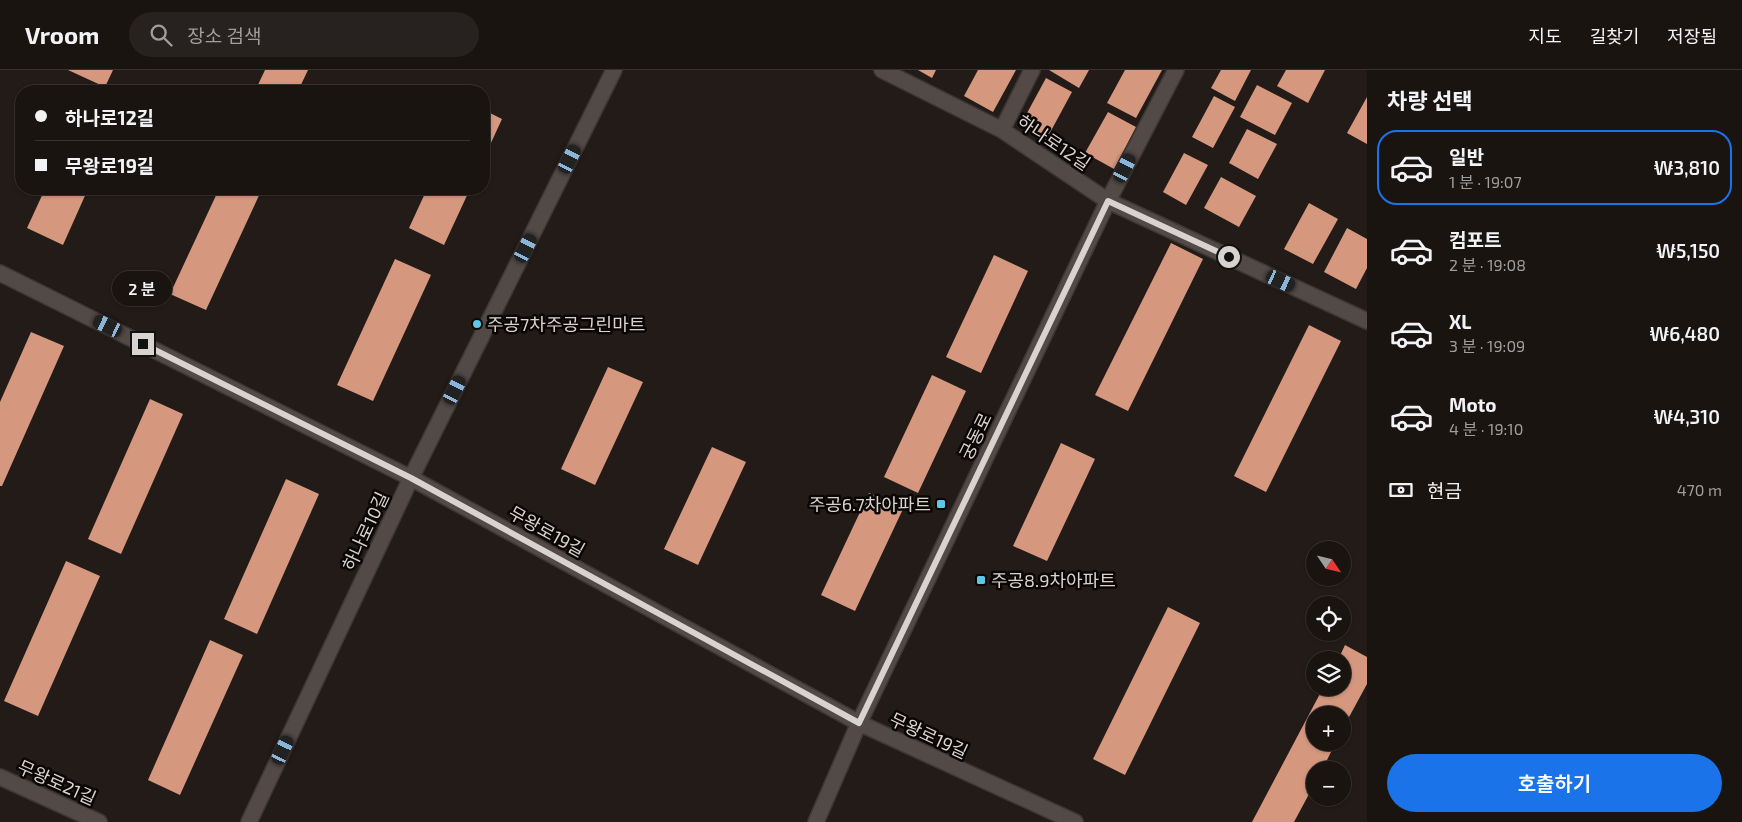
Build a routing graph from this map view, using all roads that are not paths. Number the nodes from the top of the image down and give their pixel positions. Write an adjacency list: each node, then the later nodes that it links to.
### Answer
1 (614, 70): 9 (street, 하나로10길)
2 (882, 70): 5 (street, 하나로12길)
3 (1032, 70): 5 (street)
4 (1176, 70): 6 (street, 궁동로)
5 (1002, 130): 6 (street, 하나로12길)
6 (1108, 201): 8 (street, 하나로12길); 10 (street, 궁동로)
7 (0, 273): 9 (street, 무왕로19길)
8 (1367, 321)
9 (411, 478): 10 (street, 무왕로19길); 13 (street, 하나로10길)
10 (859, 723): 14 (street, 궁동로); 15 (street, 무왕로19길)
11 (0, 777): 12 (street, 무왕로21길)
12 (99, 822)
13 (249, 822)
14 (816, 822)
15 (1075, 822)

